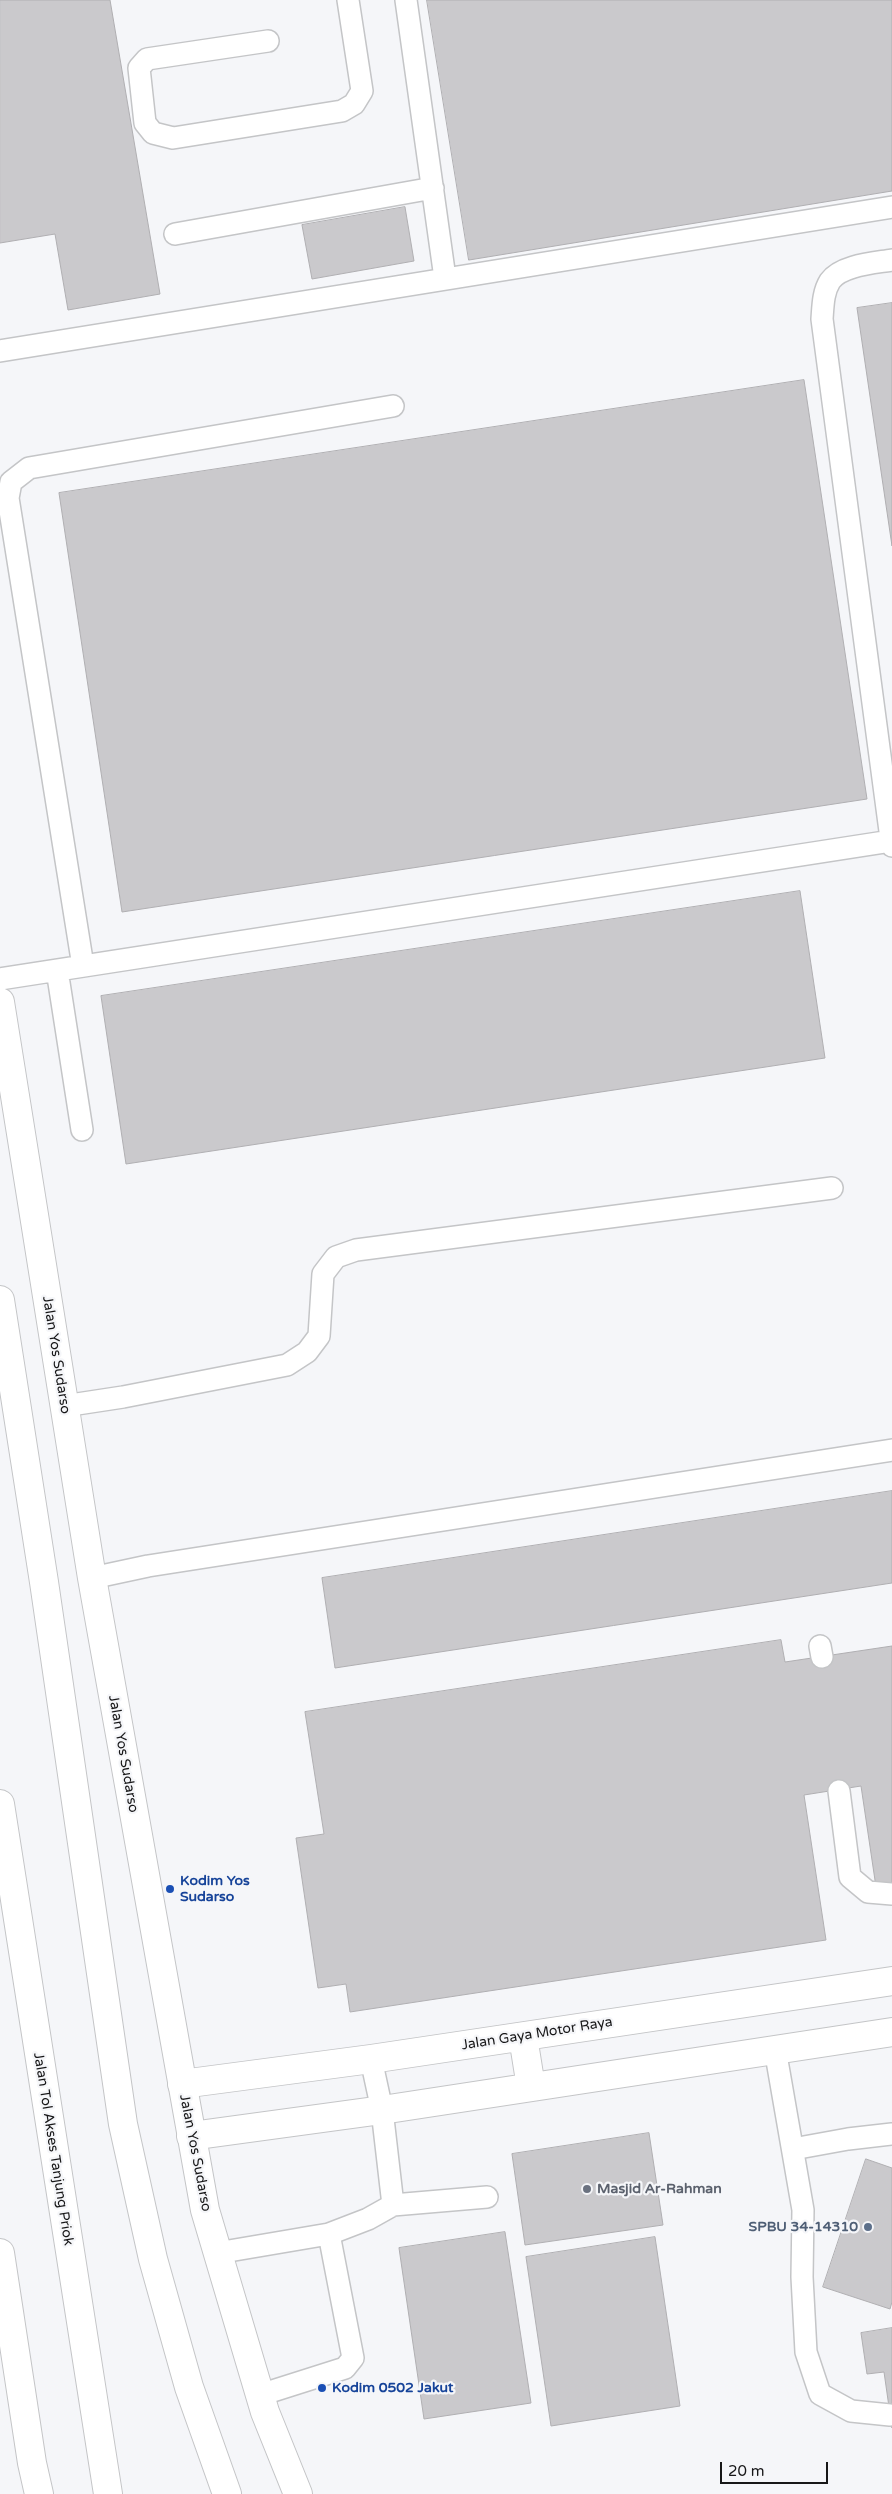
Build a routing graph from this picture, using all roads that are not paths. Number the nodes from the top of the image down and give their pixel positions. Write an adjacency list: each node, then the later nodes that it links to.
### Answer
1 (348, 0): 3 (lane)
2 (406, 0): 4 (lane)
3 (268, 41)
4 (433, 188): 6 (lane); 8 (lane)
5 (892, 207): 8 (lane)
6 (175, 234)
7 (892, 260): 12 (lane)
8 (445, 278): 9 (lane)
9 (0, 351)
10 (394, 406): 11 (lane)
11 (6, 482): 13 (lane)
12 (892, 844): 13 (lane)
13 (83, 966): 14 (lane)
14 (57, 970): 15 (lane); 17 (lane)
15 (0, 979)
16 (0, 1002): 20 (main road, Jalan Yos Sudarso)
17 (82, 1130)
18 (832, 1188): 20 (lane)
19 (0, 1300): 46 (main road)
20 (64, 1406): 22 (main road, Jalan Yos Sudarso)
21 (892, 1450): 22 (lane)
22 (92, 1578): 31 (main road, Jalan Yos Sudarso)
23 (839, 1791): 25 (lane)
24 (0, 1804): 45 (main road, Jalan Tol Akses Tanjung Priok)
25 (892, 1894)
26 (892, 1981): 28 (main road, Jalan Gaya Motor Raya)
27 (892, 2032): 29 (main road)
28 (523, 2037): 30 (main road, Jalan Gaya Motor Raya); 32 (main road)
29 (775, 2049): 32 (main road); 36 (lane)
30 (372, 2059): 31 (main road, Jalan Gaya Motor Raya); 33 (lane)
31 (182, 2084): 35 (main road, Jalan Yos Sudarso)
32 (531, 2087): 33 (main road)
33 (382, 2110): 35 (main road); 38 (lane)
34 (892, 2134): 36 (lane)
35 (191, 2136): 41 (main road, Jalan Yos Sudarso)
36 (793, 2149): 43 (lane)
37 (487, 2197): 38 (lane)
38 (393, 2205): 39 (lane)
39 (329, 2234): 41 (lane); 42 (lane)
40 (0, 2253): 44 (main road)
41 (218, 2253): 42 (main road, Jalan Yos Sudarso)
42 (260, 2395): 47 (main road, Jalan Yos Sudarso)
43 (890, 2414)
44 (40, 2494)
45 (108, 2494)
46 (227, 2494)
47 (298, 2494)

